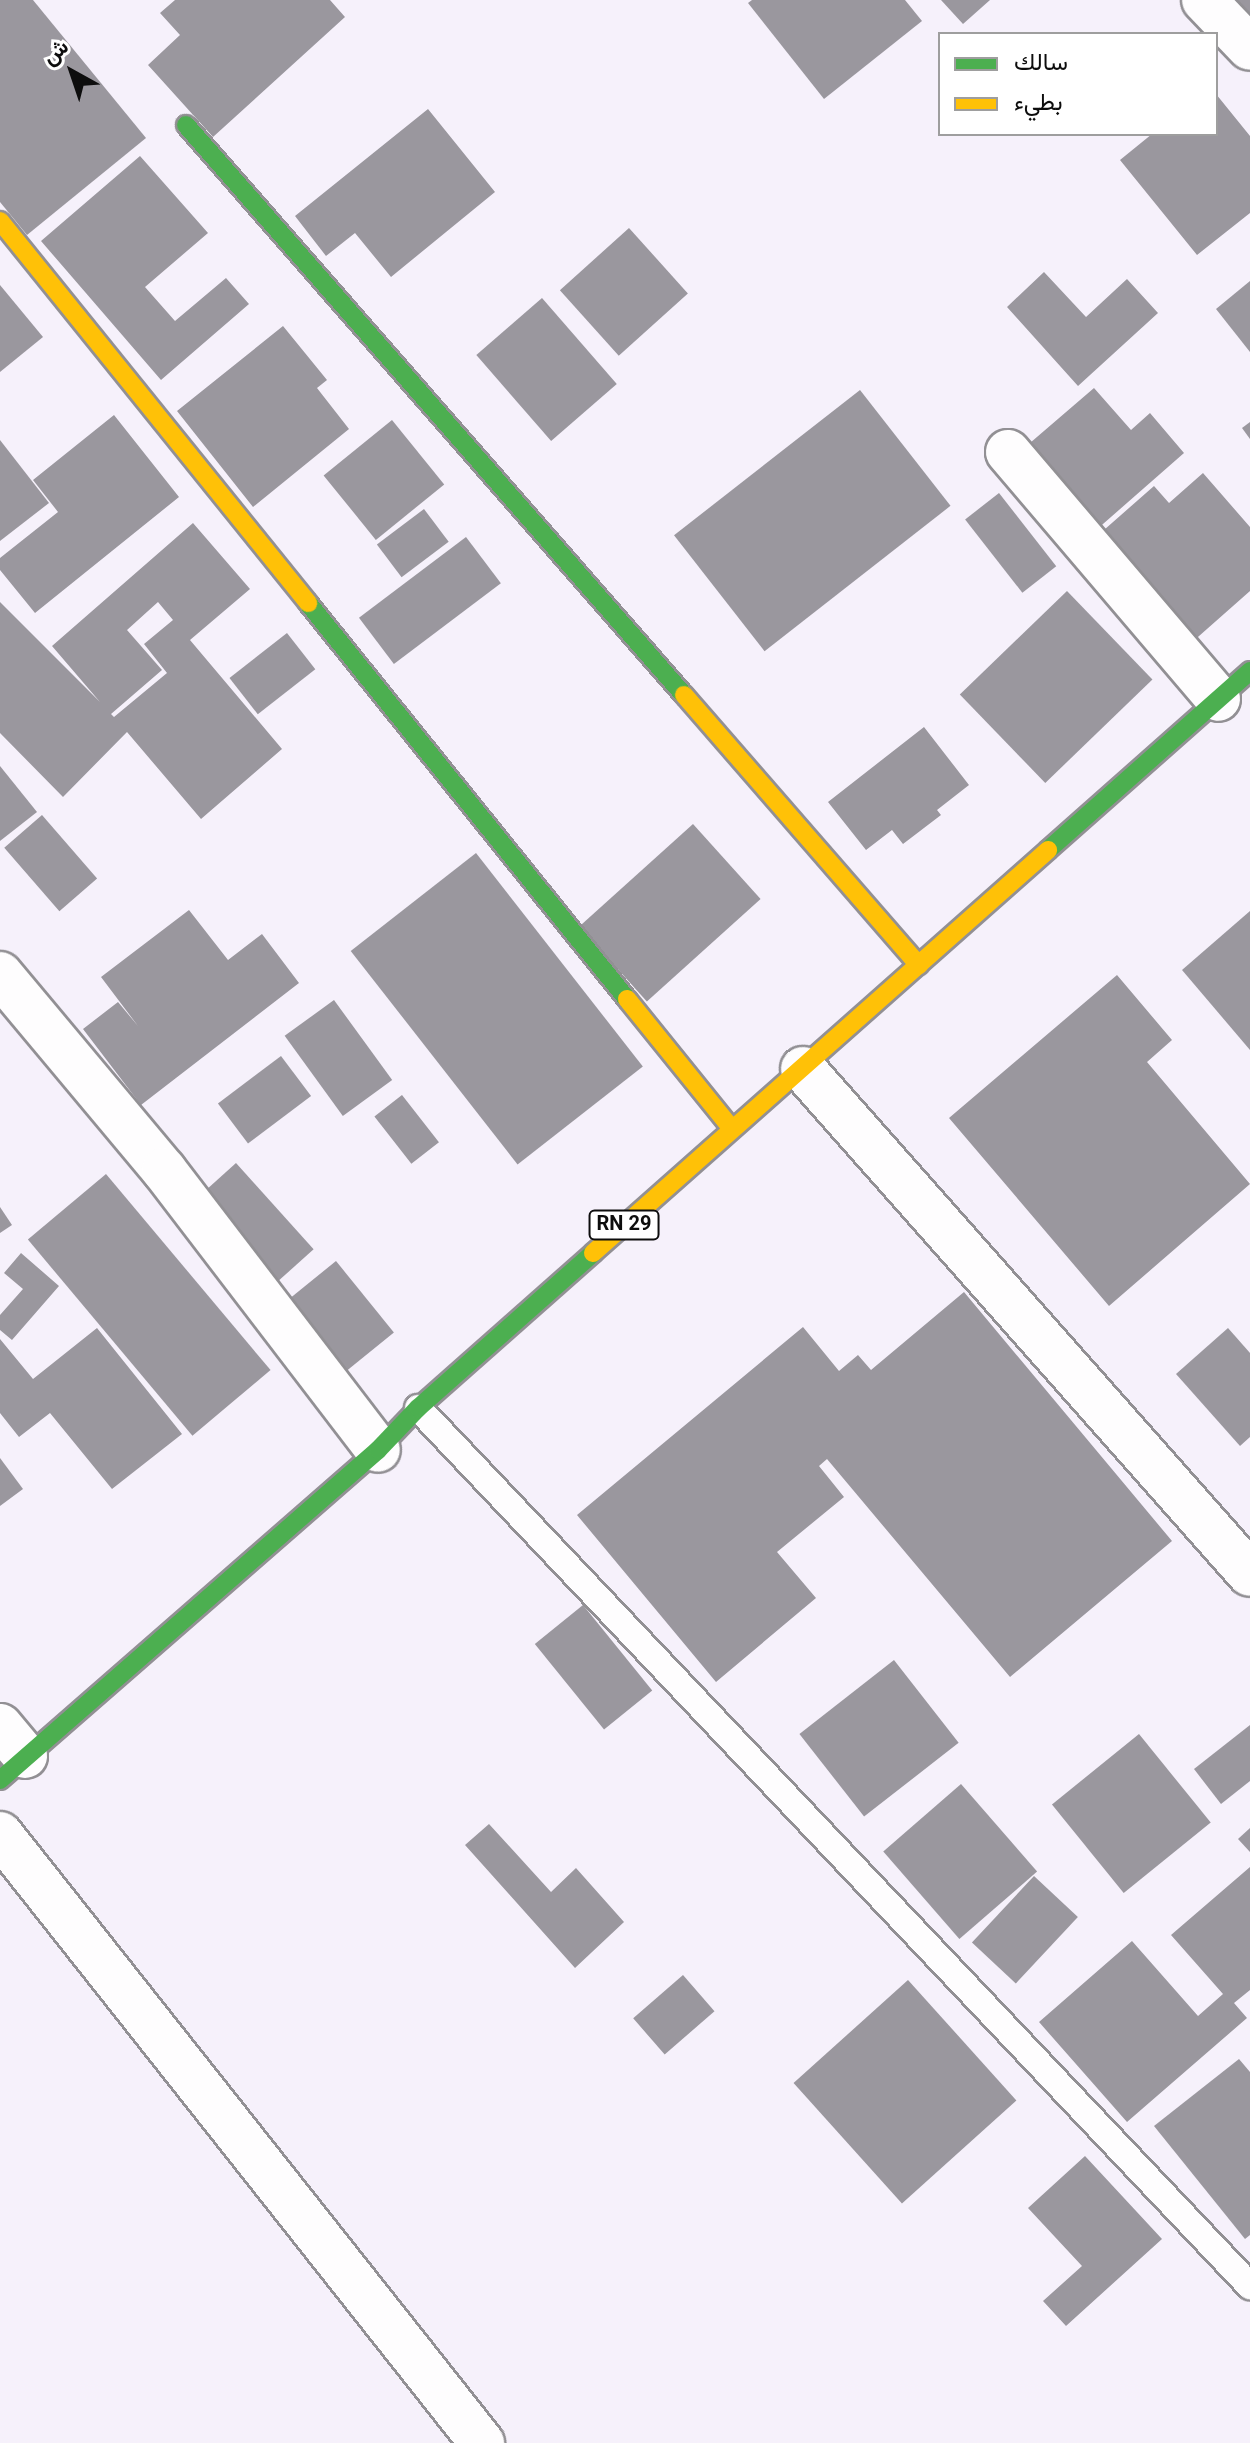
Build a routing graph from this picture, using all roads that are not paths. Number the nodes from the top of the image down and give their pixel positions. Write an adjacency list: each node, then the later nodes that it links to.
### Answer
1 (1204, 0): 2 (street)
2 (1250, 48)
3 (186, 125): 7 (street)
4 (0, 221): 10 (street)
5 (1008, 452): 6 (street)
6 (1234, 685): 7 (street, RN 29)
7 (919, 965): 9 (street, RN 29)
8 (0, 974): 12 (street)
9 (803, 1069): 10 (street, RN 29); 13 (street)
10 (732, 1129): 11 (street, RN 29)
11 (418, 1408): 12 (street, RN 29); 16 (lane)
12 (378, 1450): 14 (street, RN 29)
13 (1250, 1574)
14 (8, 1754)
15 (0, 1834): 17 (street)
16 (1250, 2286)
17 (482, 2443)

